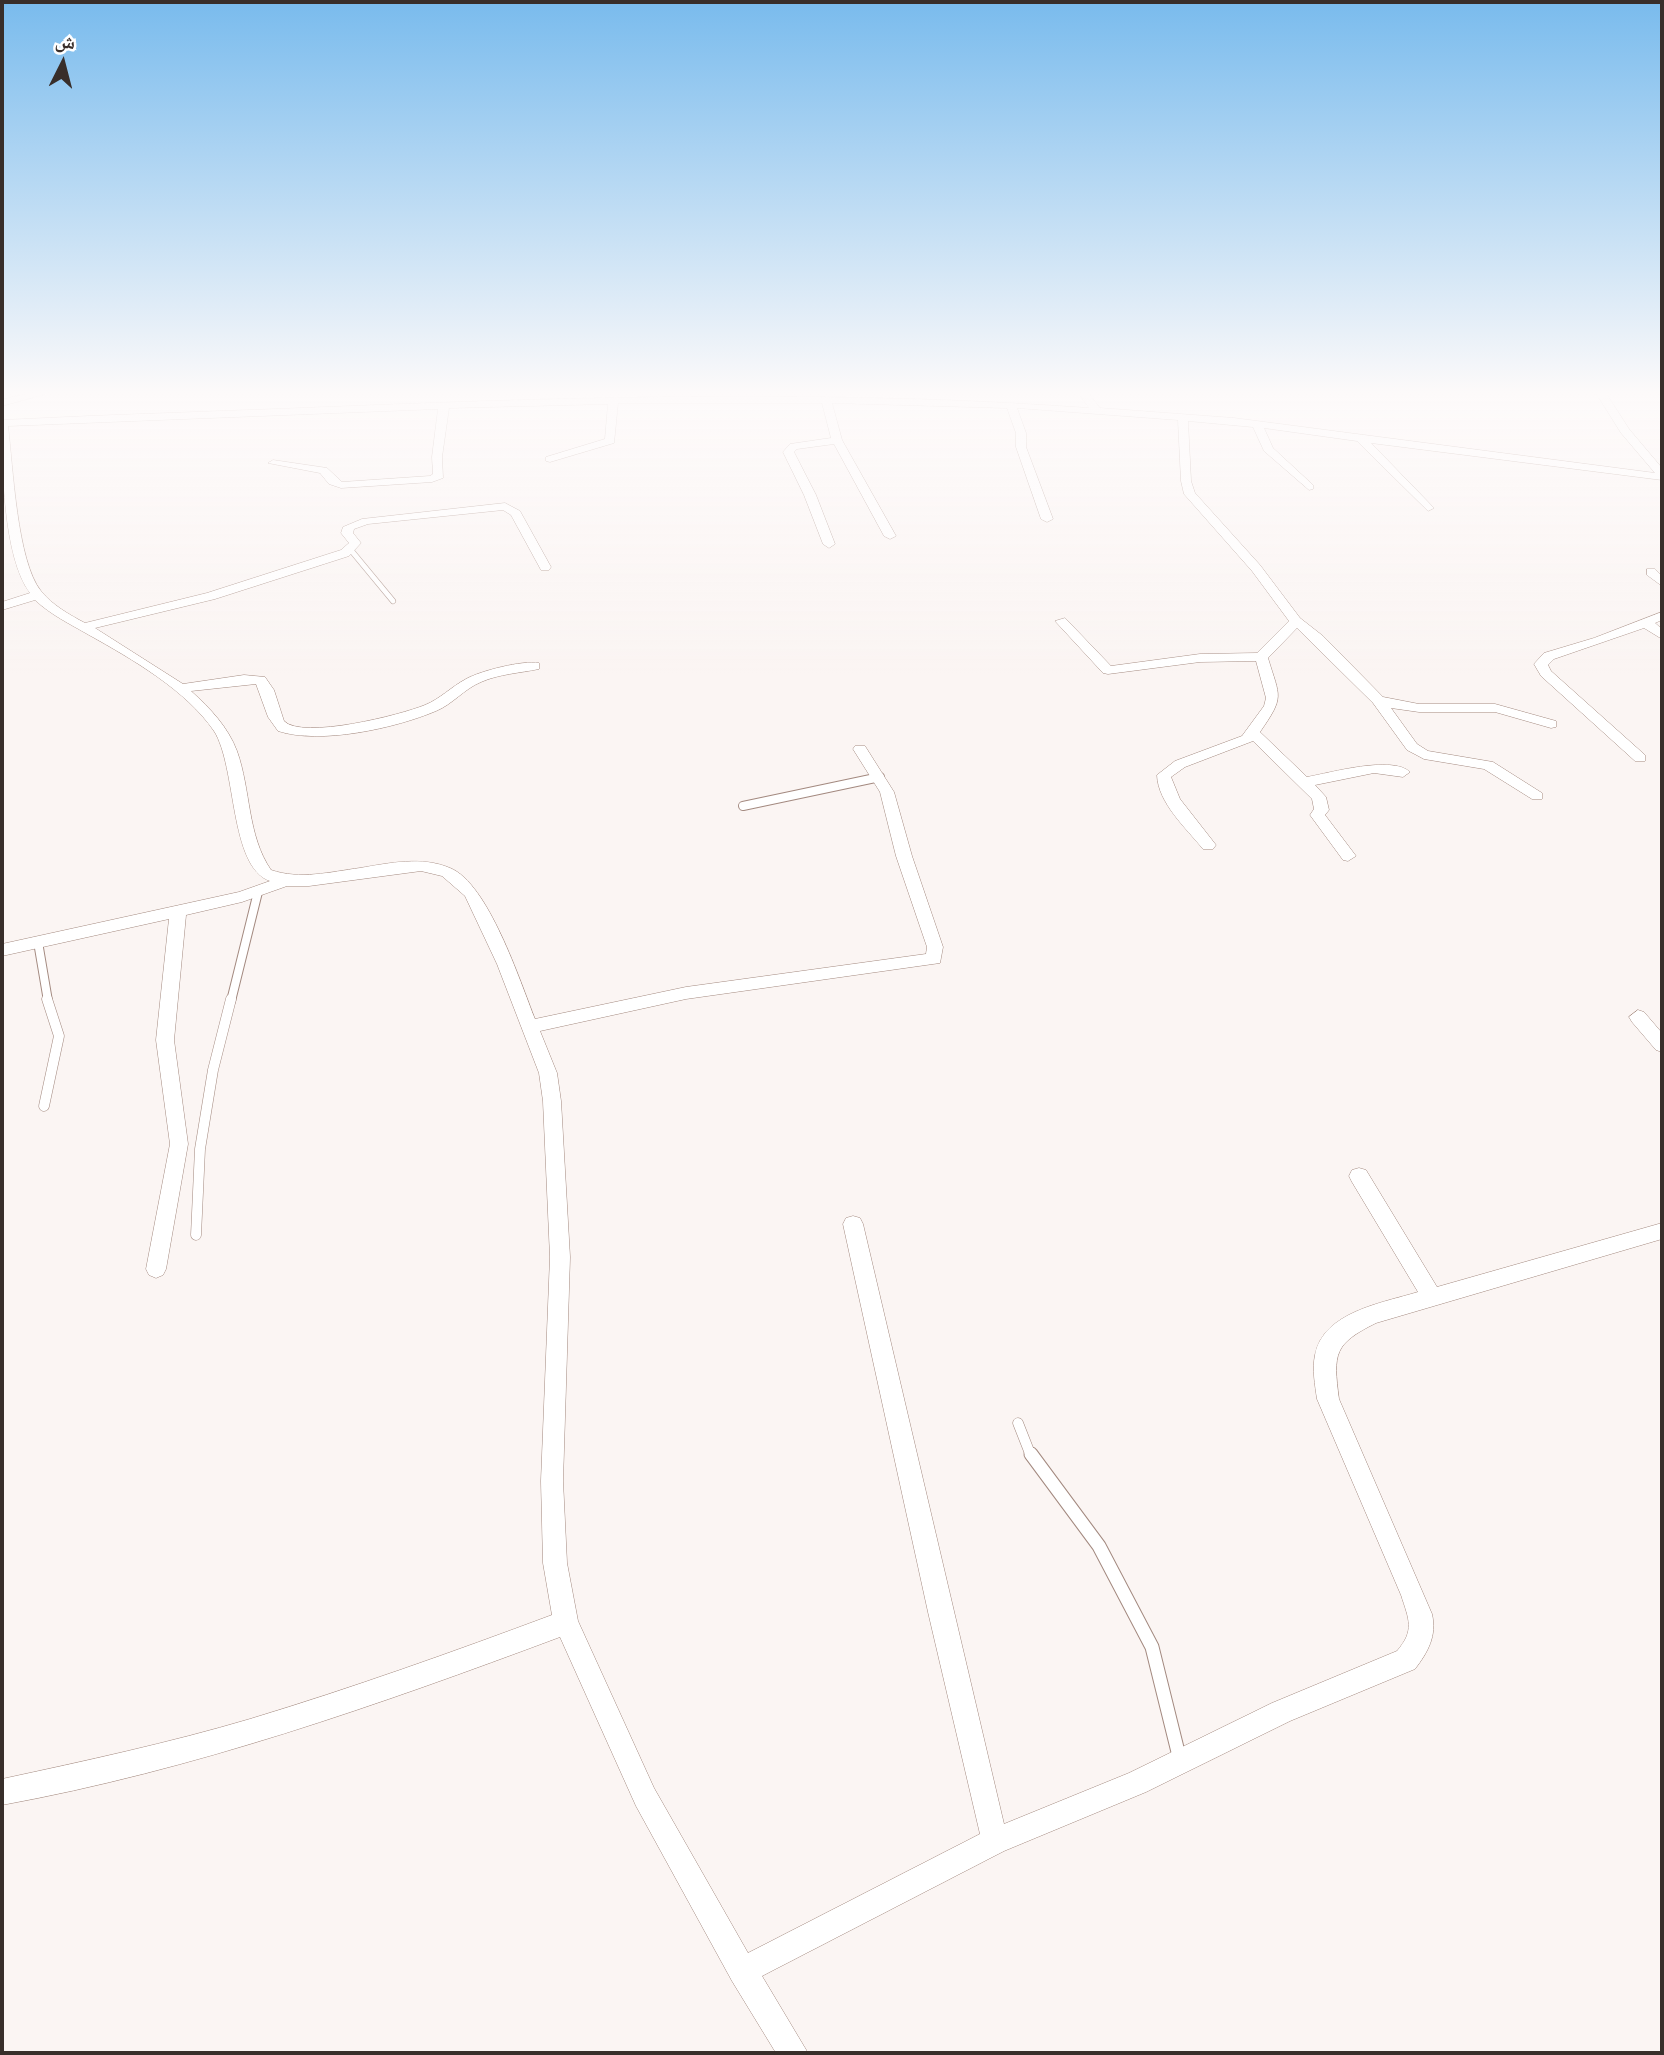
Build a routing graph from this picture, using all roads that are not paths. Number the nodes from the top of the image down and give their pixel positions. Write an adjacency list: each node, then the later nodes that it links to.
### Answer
1 (11, 486): 15 (street)
2 (805, 486): 10 (street)
3 (862, 486): 9 (street)
4 (1035, 486): 8 (street)
5 (1188, 486): 20 (street)
6 (1406, 486): 7 (street)
7 (1428, 509)
8 (1047, 519)
9 (890, 536)
10 (829, 544)
11 (350, 549): 12 (street); 16 (lane); 22 (street)
12 (545, 567)
13 (1651, 572): 14 (street)
14 (1662, 582)
15 (38, 595): 17 (street); 22 (street)
16 (393, 601)
17 (2, 606)
18 (1662, 616): 21 (street)
19 (1061, 621): 24 (street)
20 (1296, 621): 24 (street); 27 (street)
21 (1645, 622): 23 (street); 31 (street)
22 (84, 628): 26 (street)
23 (1662, 635)
24 (1261, 657): 29 (street)
25 (534, 666): 26 (street)
26 (178, 689): 39 (street)
27 (1378, 700): 28 (street); 35 (street)
28 (1551, 724)
29 (1253, 733): 34 (street); 37 (street)
30 (860, 749): 33 (street)
31 (1640, 758)
32 (1403, 772): 34 (street)
33 (880, 777): 36 (lane); 45 (street)
34 (1304, 782): 38 (street)
35 (1537, 796)
36 (743, 806)
37 (1208, 845)
38 (1348, 856)
39 (286, 881): 40 (street); 45 (street)
40 (258, 892): 41 (street); 51 (lane)
41 (178, 911): 42 (street); 52 (street)
42 (38, 942): 43 (street); 47 (lane)
43 (2, 950)
44 (1638, 1017): 46 (street)
45 (530, 1027): 55 (street)
46 (1662, 1045)
47 (44, 1105)
48 (1359, 1176): 53 (street)
49 (853, 1224): 58 (street)
50 (1662, 1231): 53 (street)
51 (196, 1235)
52 (156, 1269)
53 (1432, 1298): 56 (street)
54 (1018, 1423): 56 (lane)
55 (566, 1622): 57 (street); 59 (street)
56 (1180, 1762): 58 (street)
57 (2, 1793)
58 (995, 1841): 59 (street)
59 (742, 1971): 60 (street)
60 (790, 2052)

